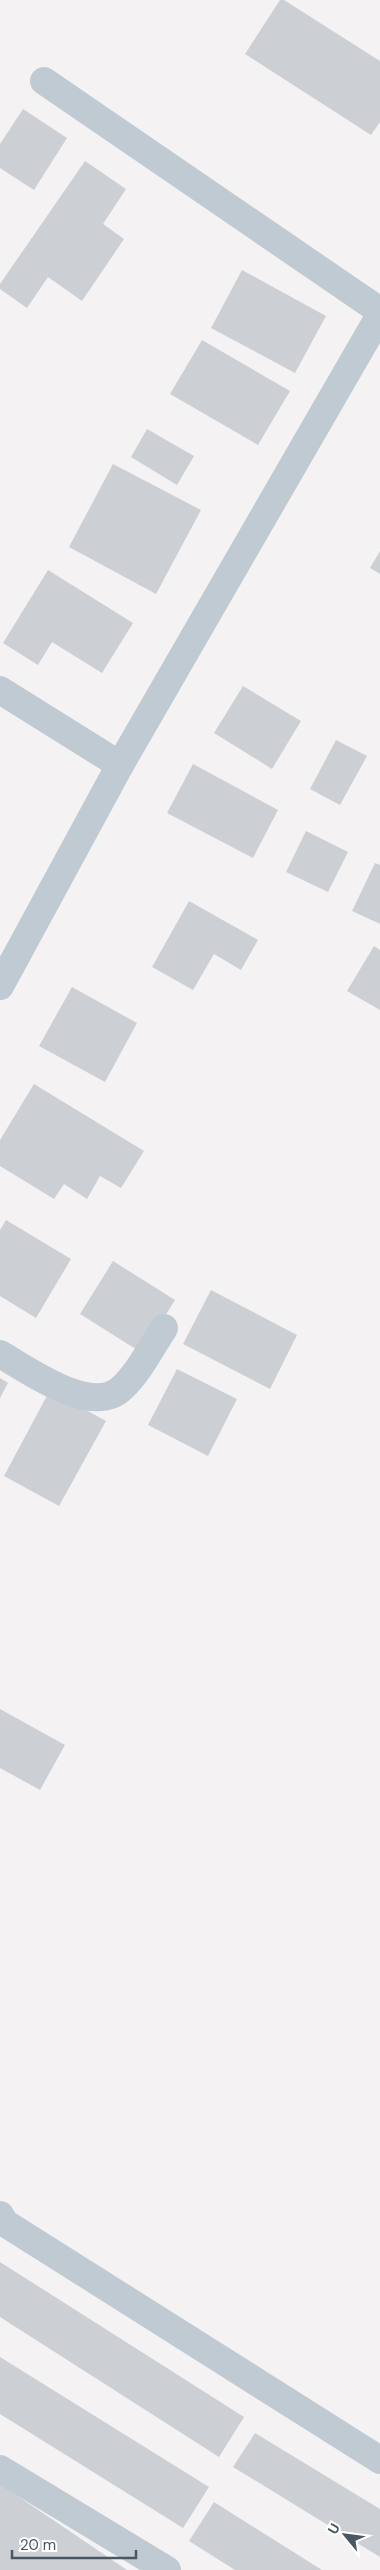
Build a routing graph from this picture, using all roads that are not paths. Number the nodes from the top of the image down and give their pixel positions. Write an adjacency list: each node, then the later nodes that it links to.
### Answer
1 (44, 81): 2 (street)
2 (380, 313): 4 (street)
3 (0, 690): 4 (street)
4 (120, 764): 5 (street)
5 (0, 986)
6 (164, 1328): 7 (street)
7 (0, 1354)
8 (0, 2215): 9 (street)
9 (380, 2460)
10 (0, 2469): 11 (street)
11 (167, 2570)

